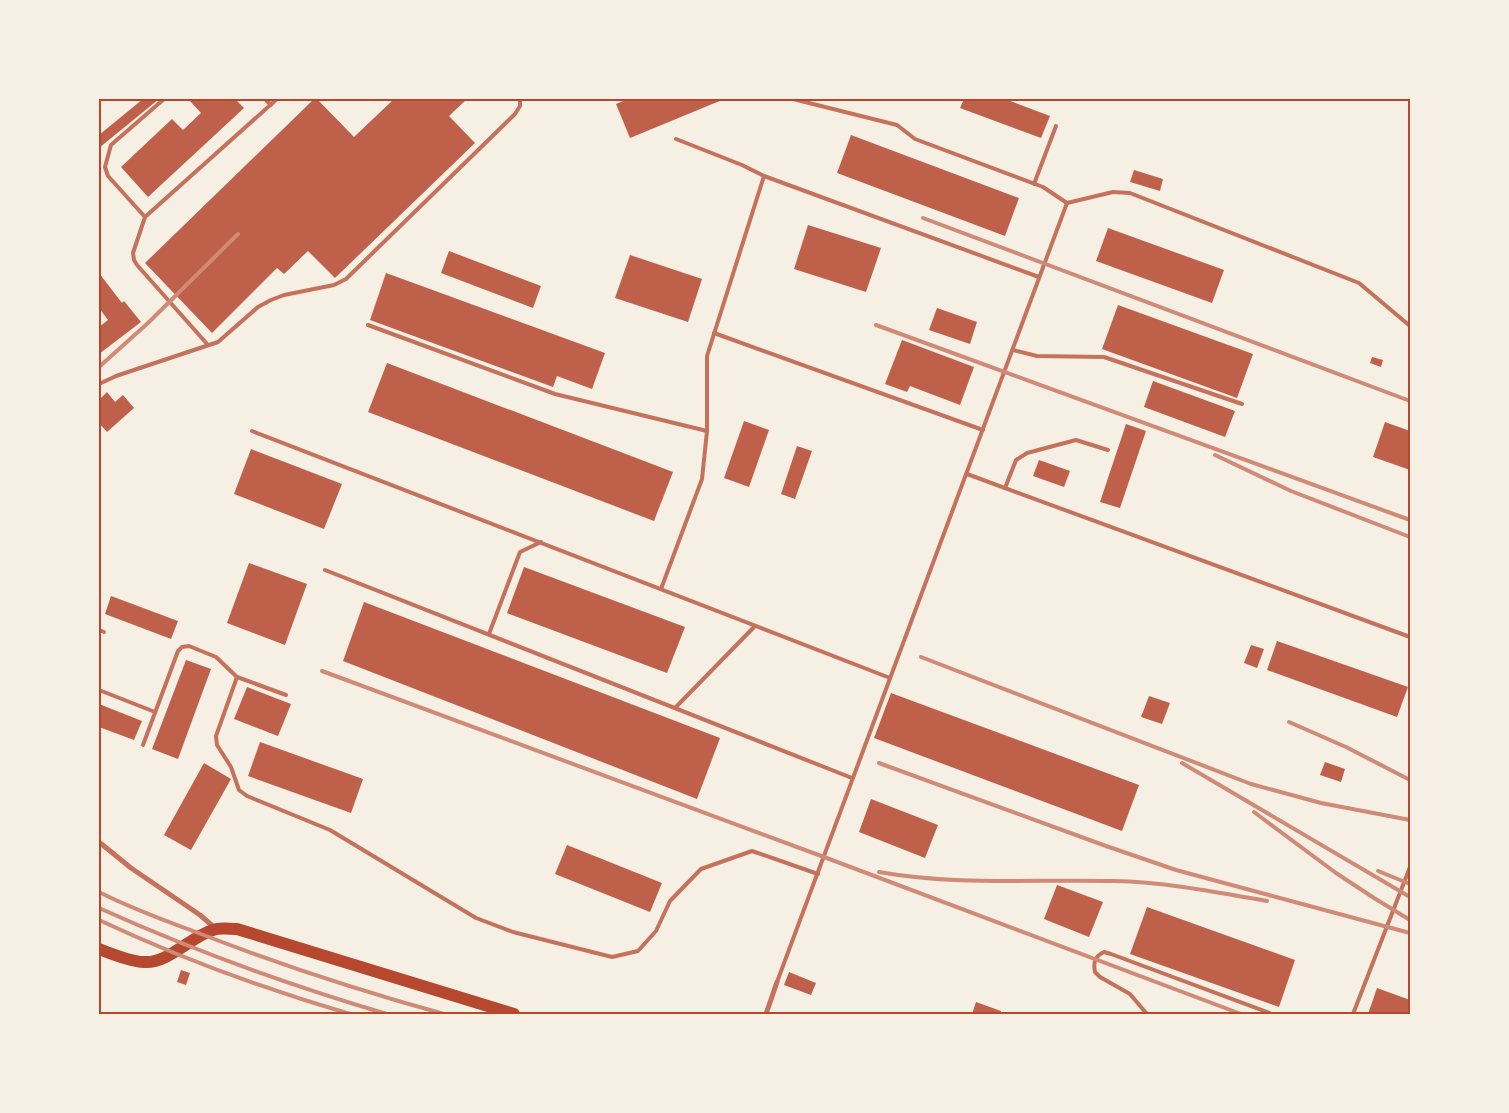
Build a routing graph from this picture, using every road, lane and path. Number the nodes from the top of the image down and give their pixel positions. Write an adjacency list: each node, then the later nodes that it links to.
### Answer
1 (164, 99): 12 (lane)
2 (266, 99): 6 (lane)
3 (277, 99): 6 (lane)
4 (520, 99): 17 (lane)
5 (793, 99): 10 (lane)
6 (271, 105): 12 (lane)
7 (1056, 126): 10 (lane)
8 (676, 139): 9 (lane)
9 (764, 176): 13 (lane); 16 (lane)
10 (1034, 184): 11 (lane)
11 (1067, 203): 13 (lane); 15 (lane)
12 (144, 217): 17 (lane)
13 (1039, 277): 18 (lane)
14 (368, 326): 23 (lane)
15 (1410, 326)
16 (714, 333): 21 (lane); 23 (lane)
17 (208, 346): 19 (lane)
18 (1013, 350): 20 (lane); 21 (lane)
19 (99, 384)
20 (1242, 404)
21 (983, 430): 25 (lane)
22 (252, 431): 27 (lane)
23 (707, 431): 29 (lane)
24 (1108, 450): 26 (lane)
25 (967, 474): 26 (lane); 36 (lane)
26 (1005, 488): 34 (lane)
27 (541, 542): 29 (lane); 33 (lane)
28 (325, 570): 33 (lane)
29 (661, 589): 30 (lane)
30 (755, 626): 36 (lane); 39 (lane)
31 (99, 630): 32 (lane)
32 (104, 632)
33 (489, 634): 39 (lane)
34 (1410, 637)
35 (237, 677): 38 (lane); 40 (lane); 45 (lane)
36 (890, 678): 42 (lane)
37 (99, 690): 40 (lane)
38 (286, 694)
39 (675, 708): 42 (lane)
40 (155, 712): 41 (lane)
41 (143, 746)
42 (852, 778): 45 (lane)
43 (99, 842): 46 (street)
44 (1410, 867): 53 (lane)
45 (818, 874): 48 (lane)
46 (216, 928): 47 (main road); 49 (main road)
47 (101, 953)
48 (777, 982): 50 (street)
49 (514, 1014)
50 (766, 1014)
51 (1147, 1014): 52 (lane)
52 (1272, 1014)
53 (1353, 1014)

